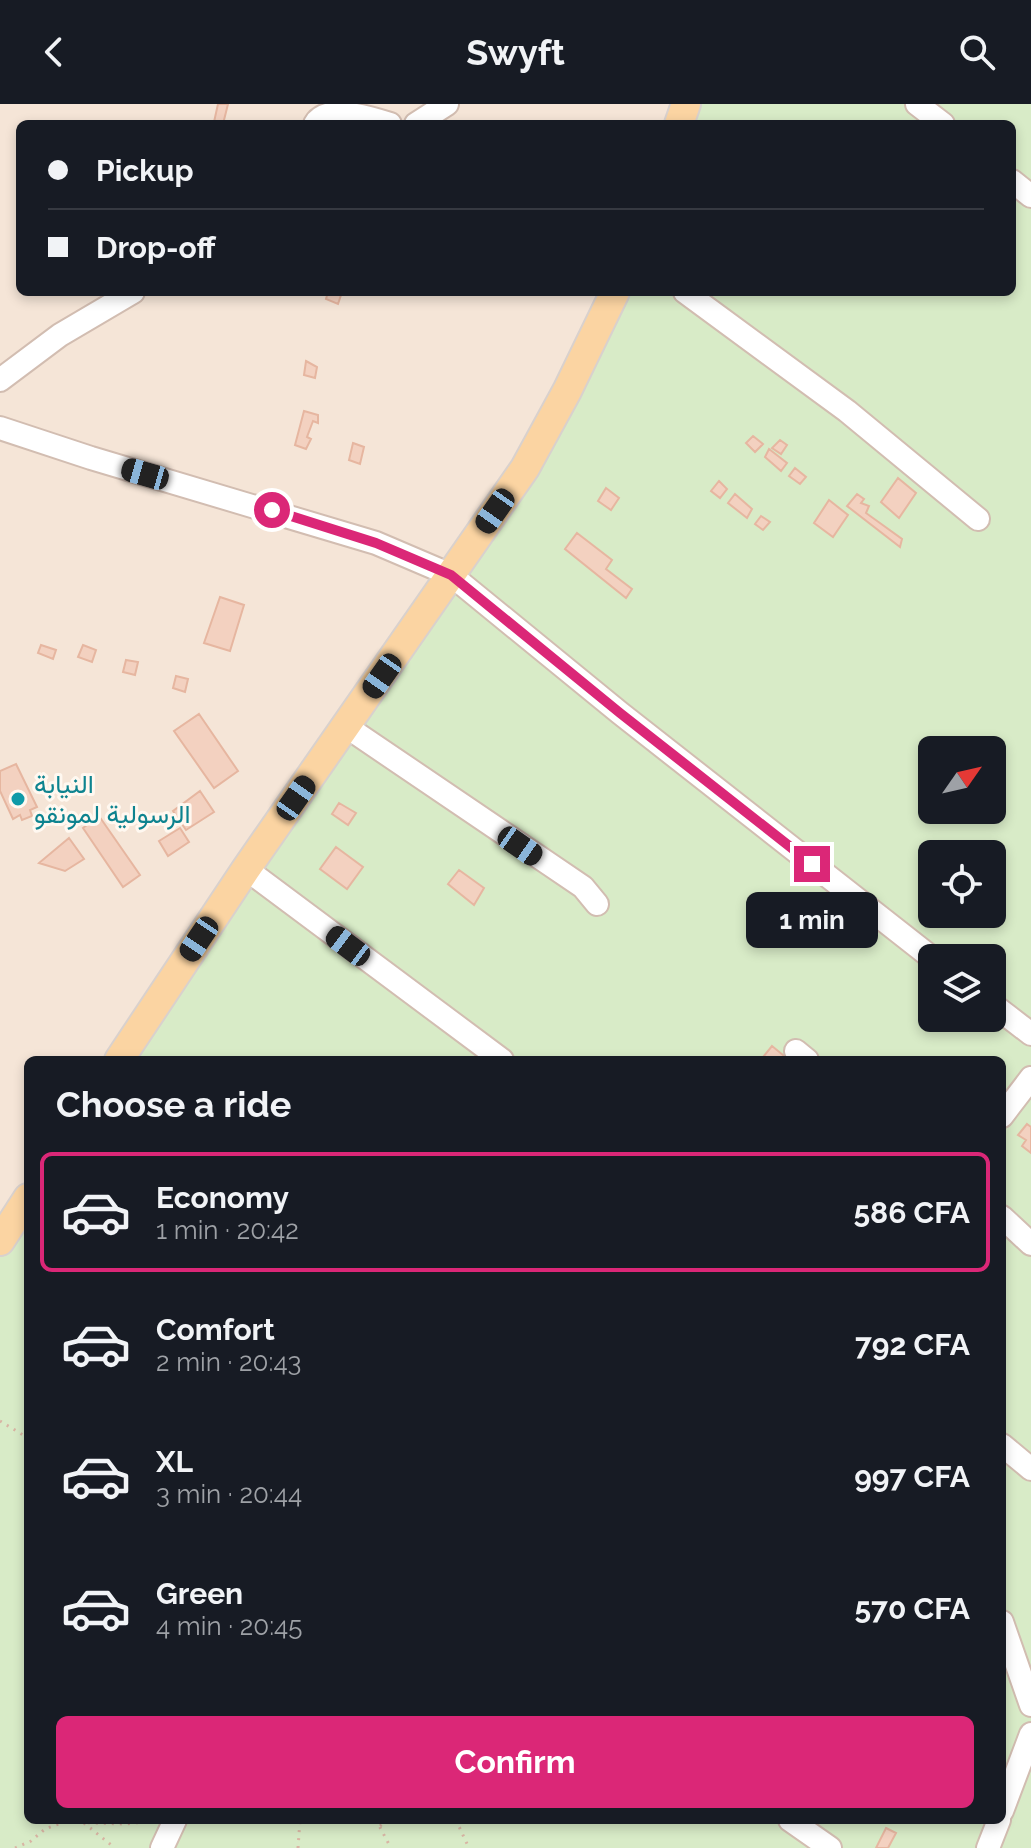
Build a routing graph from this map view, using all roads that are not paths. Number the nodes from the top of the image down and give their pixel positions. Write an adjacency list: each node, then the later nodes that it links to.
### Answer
1 (447, 104): 5 (street)
2 (917, 104): 6 (street)
3 (316, 120): 4 (street)
4 (377, 120)
5 (422, 120)
6 (938, 120)
7 (126, 296): 10 (street)
8 (613, 296): 13 (main road)
9 (690, 296): 12 (street)
10 (0, 380)
11 (0, 428): 13 (street)
12 (978, 519)
13 (451, 575): 14 (main road); 17 (street)
14 (347, 727): 15 (main road); 16 (street)
15 (246, 869): 20 (main road); 21 (street)
16 (597, 904)
17 (918, 947)
18 (1006, 1015): 19 (street)
19 (1031, 1034)
20 (122, 1056)
21 (497, 1056)
22 (1031, 1078): 23 (street)
23 (1006, 1111)
24 (24, 1204): 26 (main road)
25 (1006, 1221): 27 (street)
26 (0, 1241)
27 (1031, 1244)
28 (1006, 1448): 29 (street)
29 (1031, 1469)
30 (1006, 1633): 31 (street)
31 (1031, 1705)
32 (1031, 1734): 33 (street)
33 (1006, 1800)
34 (173, 1824): 37 (street)
35 (800, 1824): 38 (street)
36 (997, 1824): 39 (street)
37 (162, 1848)
38 (830, 1848)
39 (988, 1848)

